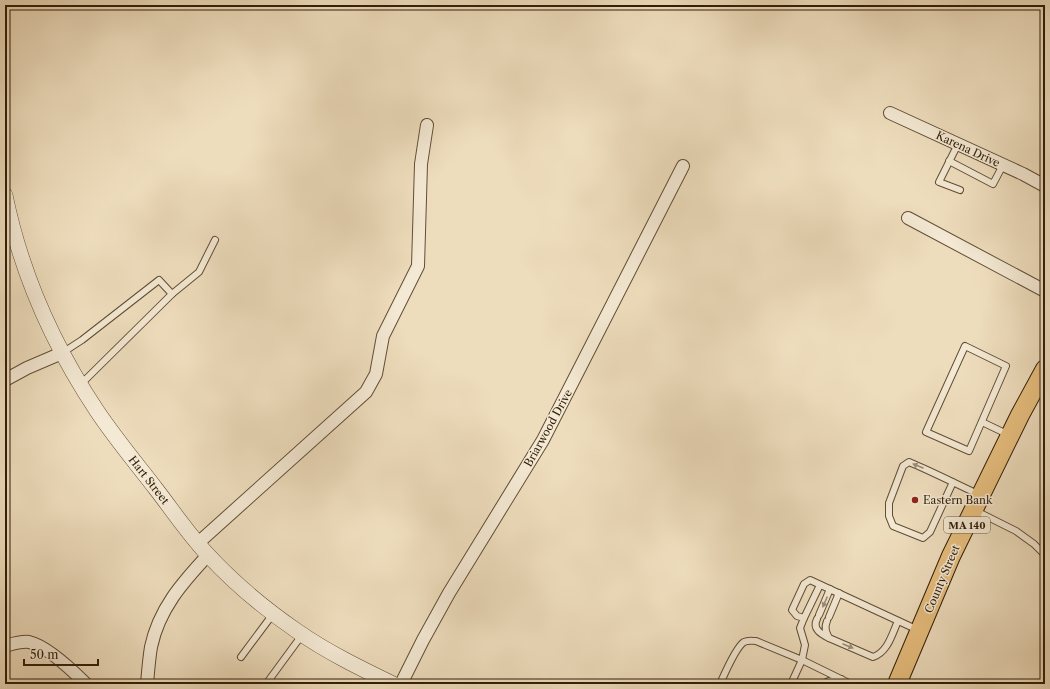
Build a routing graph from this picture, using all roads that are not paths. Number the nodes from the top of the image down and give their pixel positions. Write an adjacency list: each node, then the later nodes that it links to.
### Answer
1 (890, 113): 3 (street, Karena Drive)
2 (427, 125): 22 (street)
3 (958, 144): 4 (lane); 5 (street, Karena Drive)
4 (949, 161): 5 (lane); 8 (lane)
5 (1003, 165): 7 (street, Karena Drive)
6 (683, 166): 42 (street, Briarwood Drive)
7 (1045, 186)
8 (960, 190)
9 (5, 195): 14 (street, Hart Street)
10 (908, 218): 12 (street)
11 (214, 240): 13 (lane)
12 (1045, 291)
13 (172, 294): 14 (lane); 17 (lane)
14 (62, 353): 16 (street); 17 (street, Hart Street)
15 (1045, 369): 19 (main road, County Street / MA 140)
16 (5, 380)
17 (80, 384): 22 (street, Hart Street)
18 (982, 422): 18 (lane); 19 (lane)
19 (1010, 436): 21 (main road, County Street / MA 140)
20 (953, 482): 20 (lane, one-way to 20); 21 (lane)
21 (977, 503): 23 (lane); 31 (main road, County Street / MA 140)
22 (198, 543): 24 (street, Hart Street)
23 (1045, 554)
24 (208, 555): 28 (street, Hart Street); 40 (street)
25 (820, 584): 26 (lane); 29 (lane); 29 (lane)
26 (830, 590): 27 (lane); 33 (lane, one-way to 33)
27 (839, 593): 30 (lane); 33 (lane)
28 (273, 613): 32 (street, Hart Street); 35 (lane)
29 (804, 618): 36 (lane)
30 (898, 621): 31 (lane); 33 (lane, one-way to 30)
31 (920, 630): 47 (main road, County Street / MA 140)
32 (302, 635): 38 (lane); 41 (street, Hart Street)
33 (829, 638)
34 (5, 646): 39 (street)
35 (240, 657)
36 (802, 660): 37 (lane); 43 (lane); 44 (lane)
37 (841, 679): 45 (lane); 46 (lane)
38 (269, 680)
39 (86, 684)
40 (147, 684)
41 (393, 684)
42 (401, 684)
43 (720, 684)
44 (791, 684)
45 (822, 684)
46 (851, 684)
47 (897, 684)

